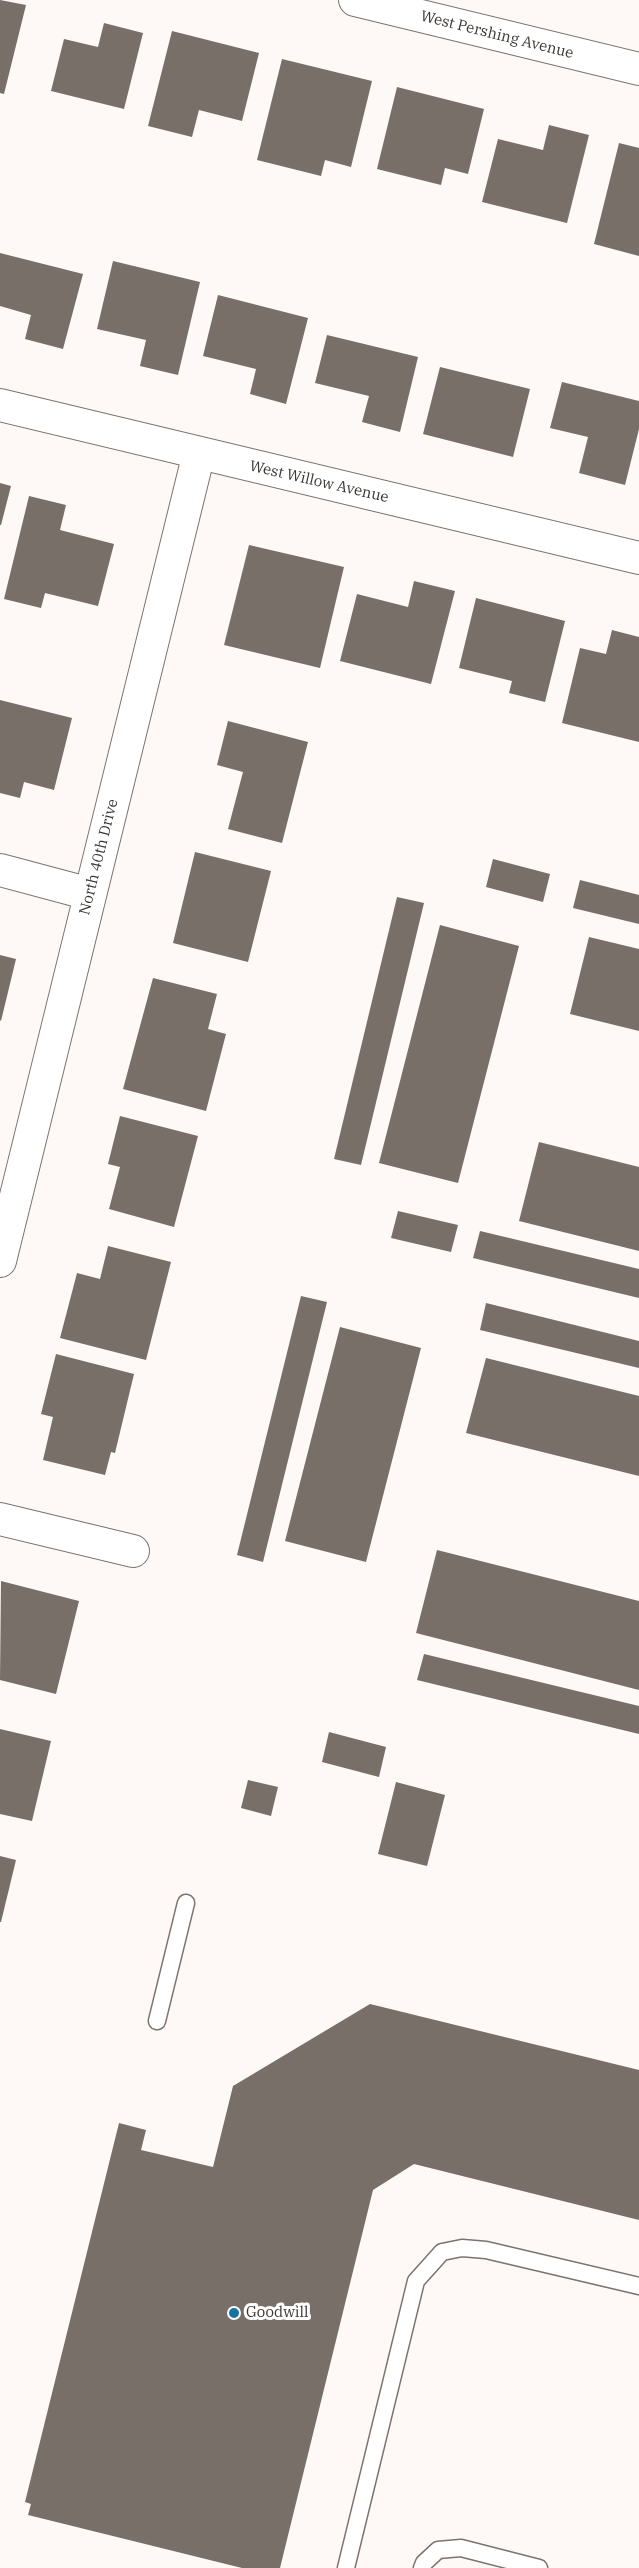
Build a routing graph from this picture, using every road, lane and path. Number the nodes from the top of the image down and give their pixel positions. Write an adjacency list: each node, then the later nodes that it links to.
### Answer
1 (355, 0): 2 (street, West Pershing Avenue)
2 (639, 69)
3 (0, 405): 4 (street, West Willow Avenue)
4 (199, 453): 5 (street, West Willow Avenue); 7 (street, North 40th Drive)
5 (639, 558)
6 (0, 870): 7 (street)
7 (90, 894): 8 (street, North 40th Drive)
8 (0, 1261)
9 (0, 1519): 10 (street)
10 (134, 1551)
11 (186, 1903): 12 (lane)
12 (157, 2021)
13 (639, 2286): 14 (lane)
14 (346, 2568)
15 (422, 2568): 16 (lane)
16 (539, 2568)

